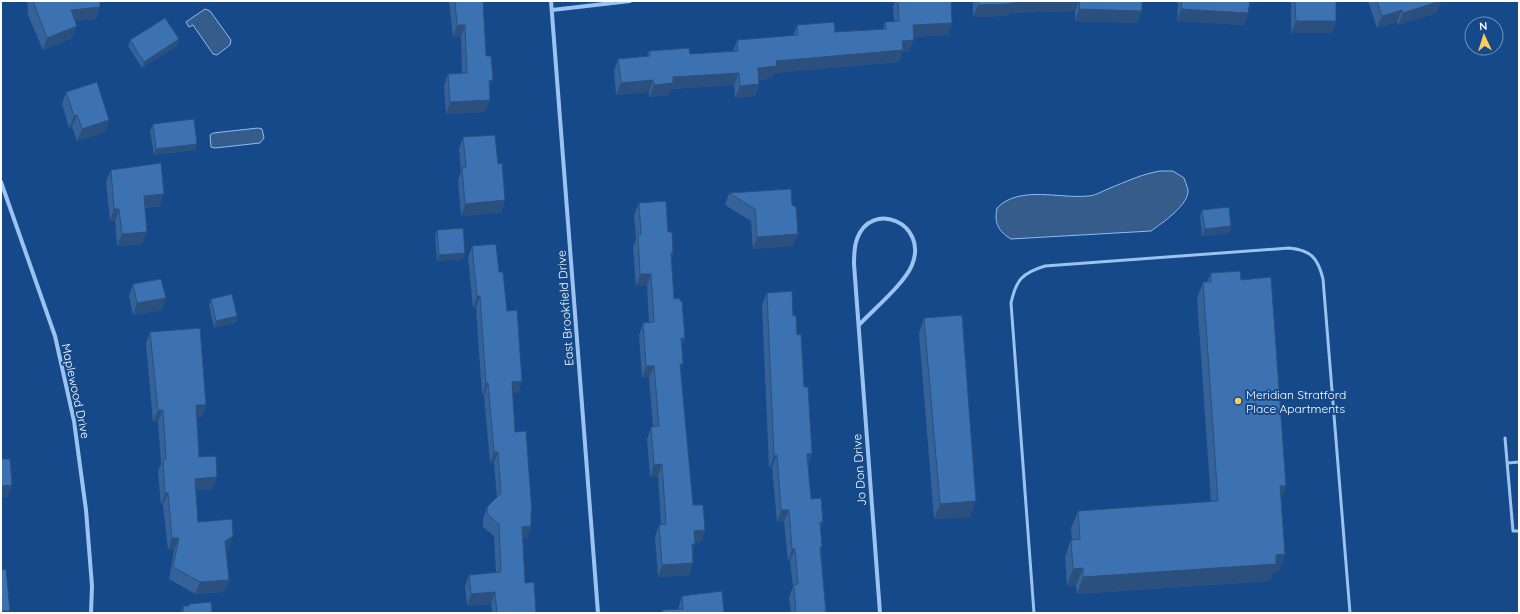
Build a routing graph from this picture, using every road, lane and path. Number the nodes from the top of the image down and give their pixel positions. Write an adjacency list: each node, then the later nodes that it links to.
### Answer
1 (551, 1): 3 (street, East Brookfield Drive)
2 (630, 1): 3 (street)
3 (552, 10): 11 (street, East Brookfield Drive)
4 (1, 182): 10 (street, Maplewood Drive)
5 (859, 325): 5 (street, Jo Don Drive); 12 (street, Jo Don Drive)
6 (1506, 438): 8 (lane)
7 (1519, 462): 8 (lane)
8 (1508, 463): 9 (lane)
9 (1519, 531)
10 (91, 613)
11 (598, 613)
12 (880, 613)
13 (1034, 613): 14 (lane)
14 (1350, 613)

